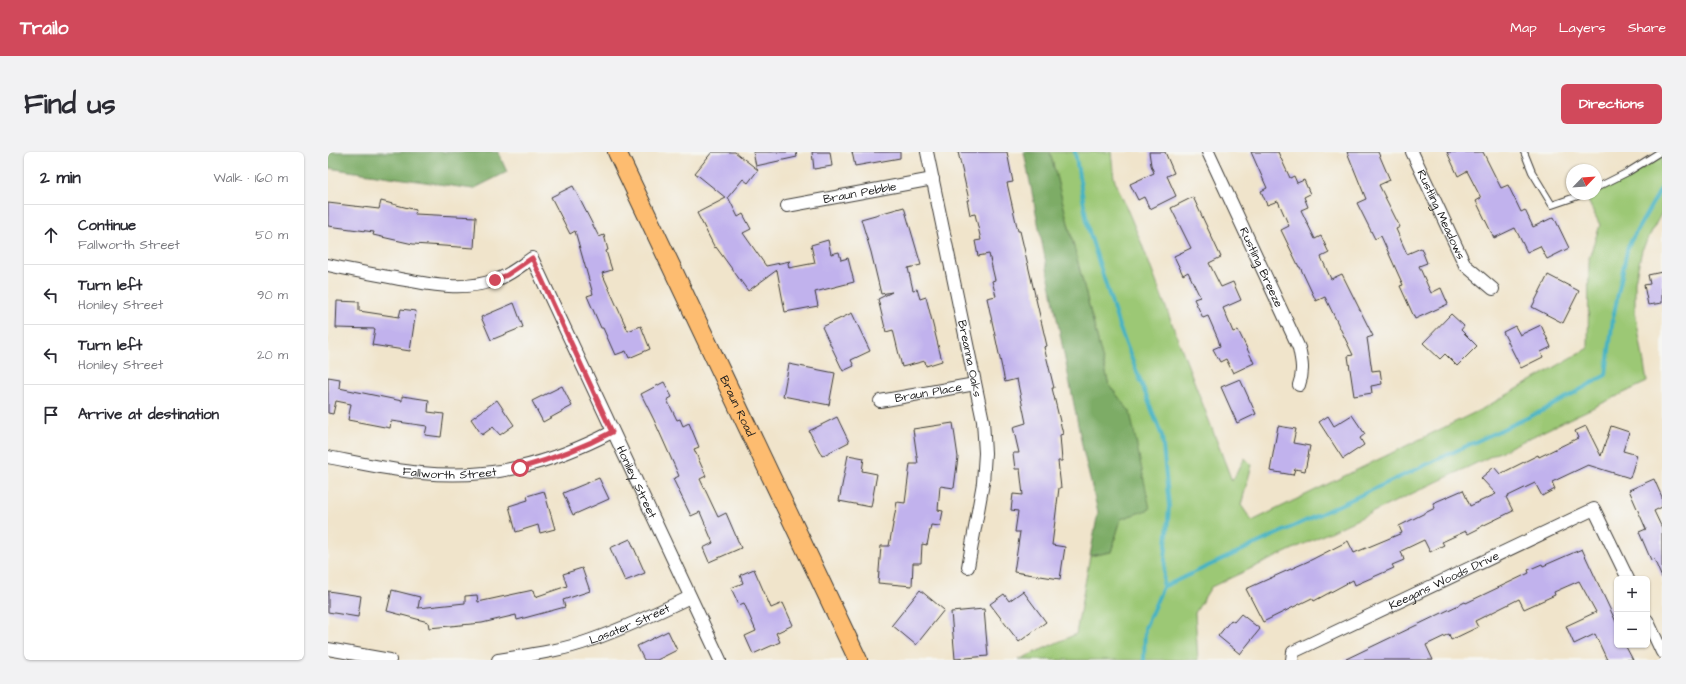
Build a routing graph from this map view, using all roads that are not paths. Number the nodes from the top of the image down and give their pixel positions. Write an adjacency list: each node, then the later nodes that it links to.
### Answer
1 (617, 152): 28 (main road, Braun Road)
2 (927, 152): 7 (street, Breanna Oaks)
3 (1208, 152): 14 (street, Rustling Breeze)
4 (1412, 152): 12 (street, Rustling Meadows)
5 (1524, 152): 9 (lane)
6 (1660, 152): 8 (lane)
7 (932, 179): 10 (street, Braun Pebble); 13 (street, Breanna Oaks)
8 (1602, 185)
9 (1567, 200)
10 (787, 206)
11 (328, 265): 16 (street, Honiley Street)
12 (1493, 289)
13 (975, 384): 15 (street, Braun Place); 18 (street, Breanna Oaks)
14 (1299, 385)
15 (880, 401)
16 (612, 432): 17 (street, Fallworth Street); 20 (street, Honiley Street)
17 (328, 457)
18 (968, 567)
19 (1627, 576): 24 (street, Keegans Woods Drive)
20 (690, 597): 26 (street, Lasater Street); 27 (street, Honiley Street)
21 (1650, 626): 23 (street)
22 (328, 649): 25 (street)
23 (1662, 652)
24 (1292, 656)
25 (390, 660)
26 (498, 660)
27 (720, 660)
28 (858, 660)

